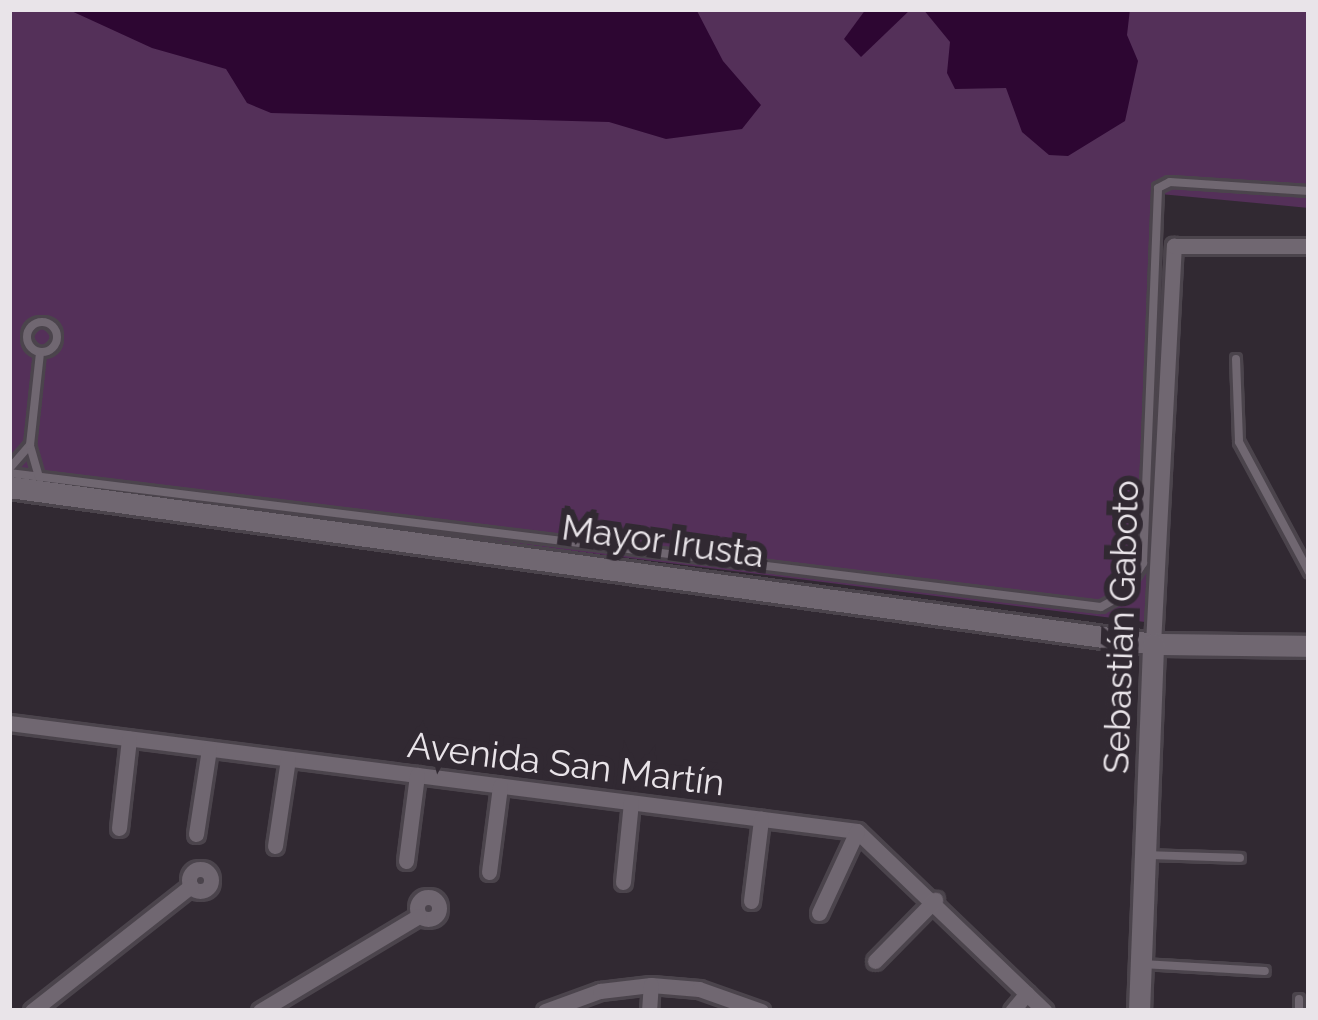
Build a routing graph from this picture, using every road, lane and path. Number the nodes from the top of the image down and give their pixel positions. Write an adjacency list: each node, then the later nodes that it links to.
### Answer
1 (1309, 190): 7 (lane)
2 (1309, 246): 10 (street, Sebastián Gaboto)
3 (40, 352): 3 (lane); 5 (lane)
4 (1236, 359): 9 (lane)
5 (30, 445): 6 (lane); 7 (lane)
6 (9, 471): 7 (lane)
7 (39, 477)
8 (9, 487): 10 (main road, Mayor Irusta)
9 (1309, 572)
10 (1153, 644): 11 (main road, Mayor Irusta); 24 (main road, Sebastián Gaboto)
11 (1309, 646)
12 (9, 723): 13 (street, Avenida San Martín)
13 (129, 739): 14 (street, Avenida San Martín); 20 (street)
14 (209, 749): 15 (street, Avenida San Martín); 22 (street)
15 (288, 759): 16 (street, Avenida San Martín); 23 (street)
16 (417, 775): 17 (street, Avenida San Martín); 26 (street)
17 (500, 786): 18 (street, Avenida San Martín); 27 (street)
18 (632, 802): 19 (street, Avenida San Martín); 28 (street)
19 (761, 819): 21 (street, Avenida San Martín); 31 (street)
20 (118, 828)
21 (857, 831): 30 (street); 32 (street)
22 (196, 834)
23 (275, 846)
24 (1144, 855): 25 (lane); 35 (main road, Sebastián Gaboto)
25 (1240, 858)
26 (406, 861)
27 (489, 872)
28 (623, 882)
29 (191, 886): 40 (street)
30 (935, 900): 34 (street); 38 (street)
31 (751, 901)
32 (819, 913)
33 (419, 916): 41 (street)
34 (875, 961)
35 (1140, 964): 36 (lane); 47 (main road, Sebastián Gaboto)
36 (1265, 971)
37 (652, 985): 42 (street); 43 (street); 44 (street)
38 (1027, 993): 45 (street); 46 (street)
39 (1299, 999): 48 (lane)
40 (32, 1011)
41 (260, 1011)
42 (545, 1011)
43 (649, 1011)
44 (761, 1011)
45 (1012, 1011)
46 (1045, 1011)
47 (1139, 1011)
48 (1299, 1011)

